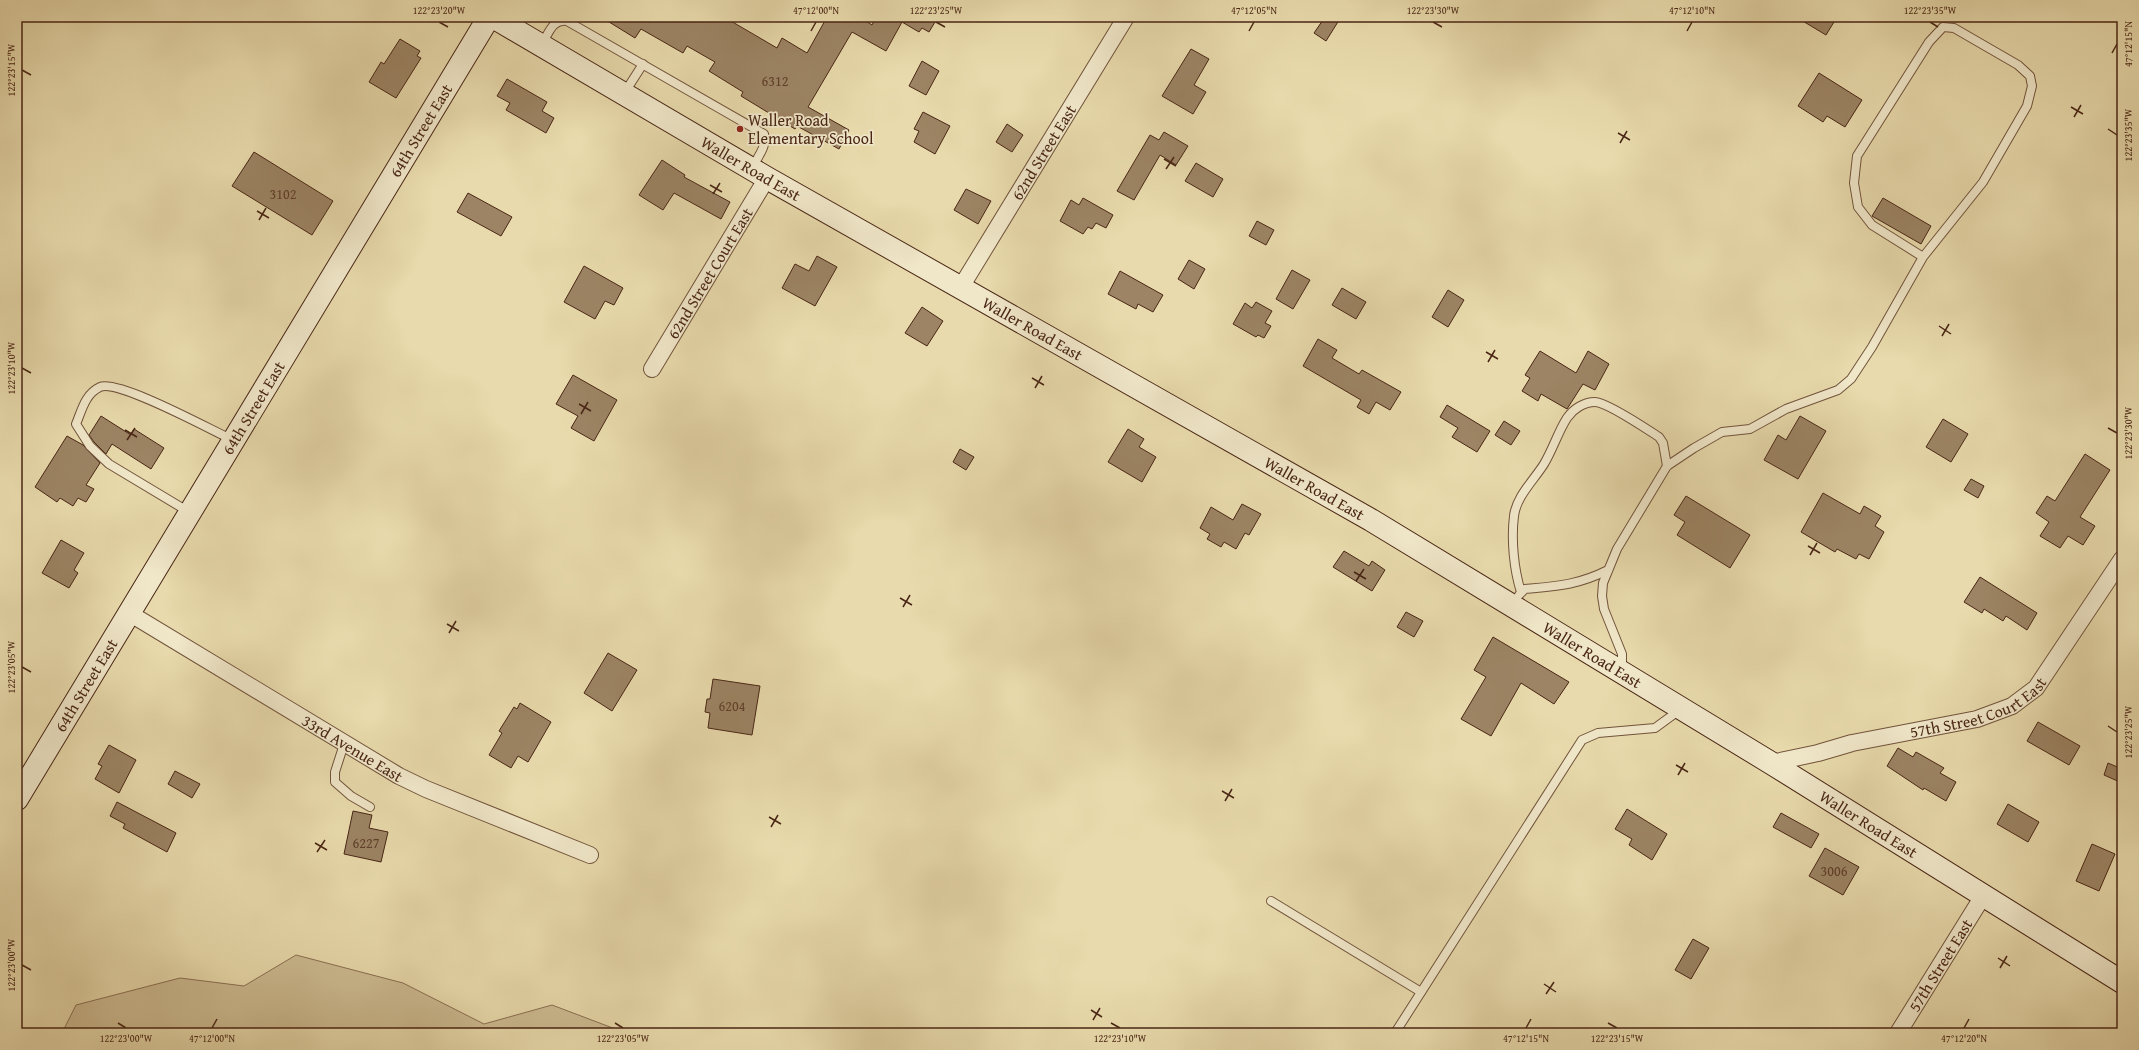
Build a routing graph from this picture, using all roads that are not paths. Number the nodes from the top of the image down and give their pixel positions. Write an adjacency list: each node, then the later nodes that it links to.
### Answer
1 (489, 17): 11 (street, 64th Street East)
2 (493, 17): 4 (street, Waller Road East)
3 (1126, 17): 9 (street, 62nd Street East)
4 (541, 45): 5 (lane); 6 (street, Waller Road East)
5 (642, 64): 6 (lane); 7 (lane)
6 (624, 94): 7 (street, Waller Road East)
7 (759, 173): 9 (street, Waller Road East); 10 (street, 62nd Street Court East)
8 (1923, 257): 8 (lane); 12 (lane)
9 (961, 287): 16 (street, Waller Road East)
10 (652, 369)
11 (233, 440): 13 (street, 64th Street East); 13 (lane)
12 (1668, 466): 15 (lane); 16 (lane)
13 (190, 513): 17 (street, 64th Street East)
14 (2122, 559): 21 (street, 57th Street Court East)
15 (1608, 570): 16 (lane); 18 (lane)
16 (1516, 598): 18 (street, Waller Road East)
17 (130, 613): 20 (street, 33rd Avenue East); 22 (street, 64th Street East)
18 (1622, 673): 19 (street, Waller Road East)
19 (1682, 709): 21 (street, Waller Road East); 28 (lane)
20 (344, 744): 23 (lane); 24 (street, 33rd Avenue East)
21 (1771, 763): 25 (street, Waller Road East)
22 (17, 799)
23 (370, 807)
24 (590, 855)
25 (1983, 896): 27 (street, Waller Road East); 30 (street, 57th Street East)
26 (1271, 901): 28 (lane)
27 (2122, 982)
28 (1421, 992): 29 (lane)
29 (1395, 1033)
30 (1898, 1033)

